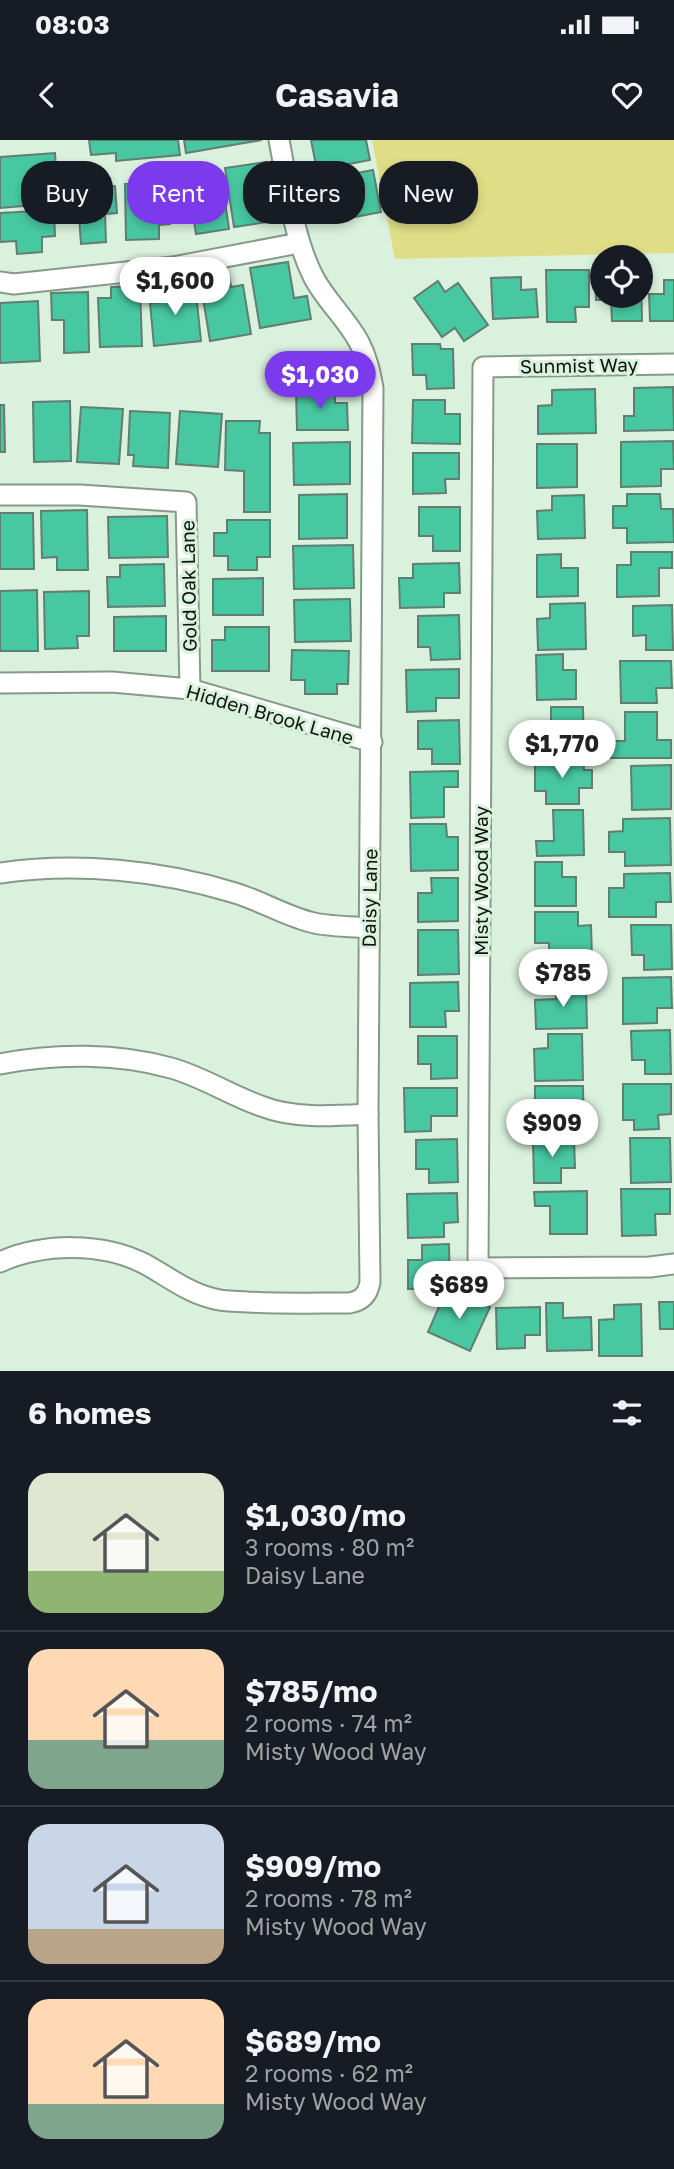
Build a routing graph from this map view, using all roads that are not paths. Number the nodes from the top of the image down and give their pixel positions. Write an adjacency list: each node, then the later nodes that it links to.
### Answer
1 (279, 140): 2 (street, Daisy Lane)
2 (299, 243): 3 (street); 9 (street, Daisy Lane)
3 (0, 282)
4 (674, 364): 5 (street, Sunmist Way)
5 (484, 367): 15 (street, Misty Wood Way)
6 (0, 495): 8 (street, Gold Oak Lane)
7 (0, 683): 8 (street, Hidden Brook Lane)
8 (190, 689): 9 (street, Hidden Brook Lane)
9 (372, 743): 11 (street, Daisy Lane)
10 (0, 873): 11 (street)
11 (369, 928): 13 (street, Daisy Lane)
12 (0, 1064): 13 (street)
13 (368, 1114): 14 (street, Daisy Lane)
14 (0, 1262)
15 (674, 1264)

